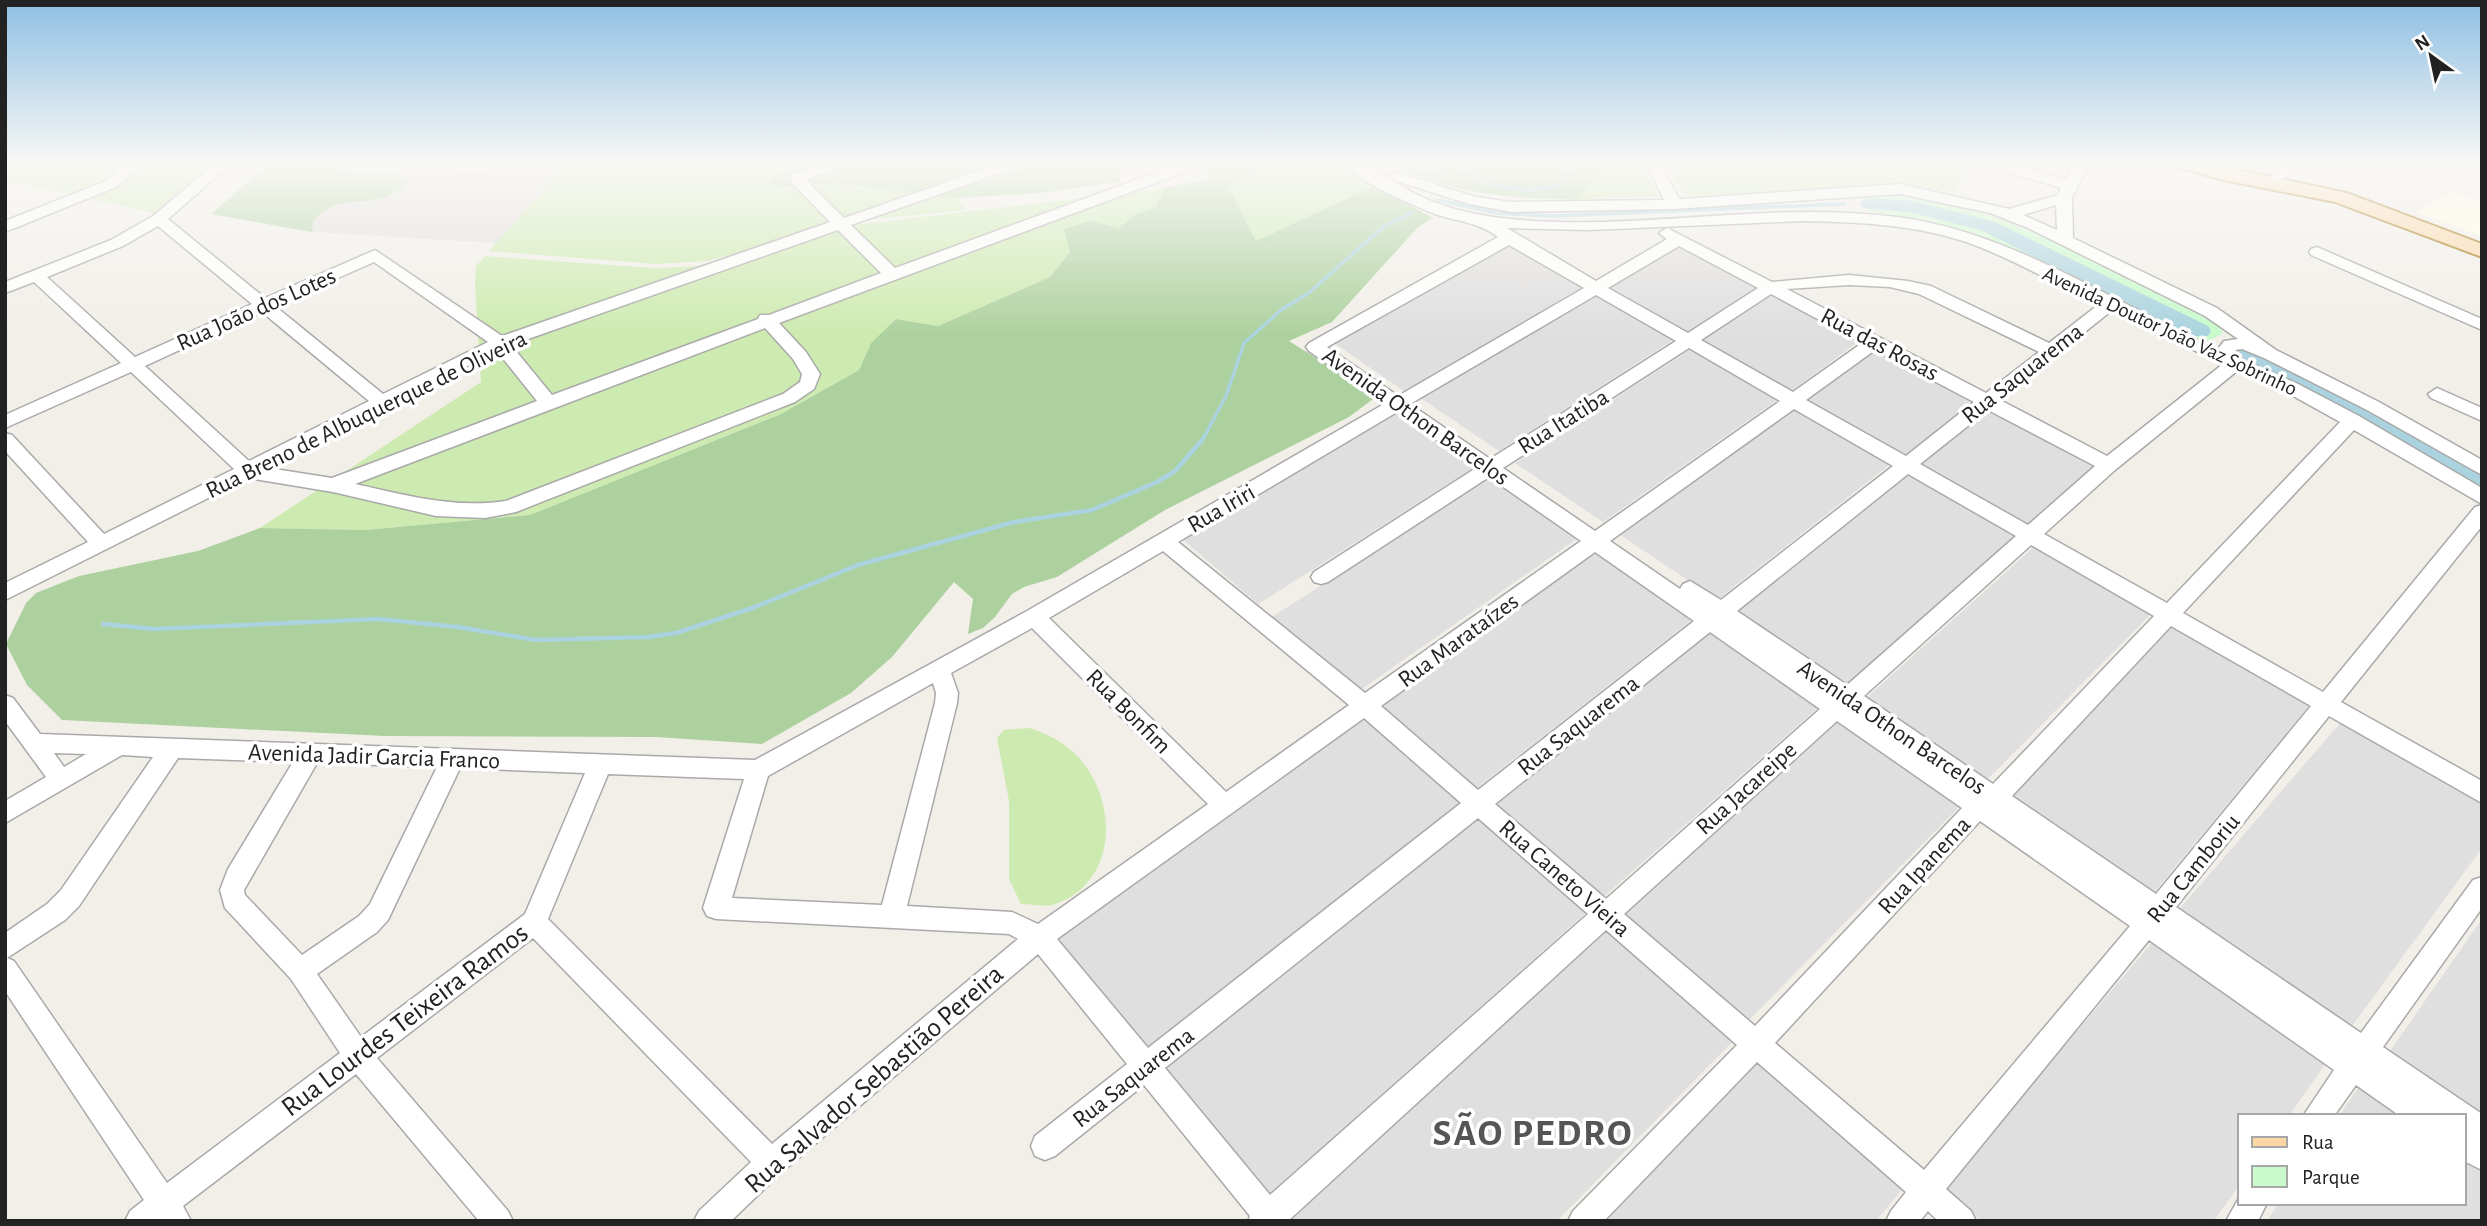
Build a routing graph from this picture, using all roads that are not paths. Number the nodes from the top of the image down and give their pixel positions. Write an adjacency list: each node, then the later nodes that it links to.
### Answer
1 (22, 220): 17 (street)
2 (157, 220): 24 (street)
3 (160, 220): 30 (street)
4 (837, 220): 15 (street)
5 (852, 220): 15 (street, Rua Breno de Albuquerque de Oliveira)
6 (1035, 220): 25 (street)
7 (1480, 220): 14 (street, Avenida Doutor João Vaz Sobrinho)
8 (1732, 220): 16 (street, Avenida Doutor João Vaz Sobrinho)
9 (1890, 220): 29 (street, Avenida Doutor João Vaz Sobrinho)
10 (2023, 220): 20 (street, Avenida Doutor João Vaz Sobrinho)
11 (2065, 220): 20 (street)
12 (2401, 220): 22 (main road)
13 (2427, 220): 21 (main road)
14 (1490, 223): 16 (street, Avenida Doutor João Vaz Sobrinho); 18 (street)
15 (841, 224): 25 (street); 37 (street, Rua Breno de Albuquerque de Oliveira)
16 (1651, 224): 19 (street, Rua das Rosas)
17 (5, 227)
18 (1509, 238): 26 (street); 44 (street, Avenida Othon Barcelos)
19 (1679, 239): 26 (street, Rua Iriri); 27 (street, Rua das Rosas)
20 (2065, 241): 31 (street, Avenida Doutor João Vaz Sobrinho)
21 (2482, 242)
22 (2482, 251)
23 (2317, 252): 33 (street)
24 (36, 275): 28 (street); 41 (street)
25 (892, 276): 32 (street)
26 (1597, 287): 34 (street); 44 (street, Rua Iriri)
27 (1771, 287): 34 (street, Rua Itatiba); 35 (street, Rua das Rosas); 38 (street)
28 (5, 288)
29 (2110, 304): 36 (street, Avenida Doutor João Vaz Sobrinho); 38 (street, Rua Saquarema)
30 (263, 306): 37 (street, Rua João dos Lotes); 41 (street, Rua João dos Lotes); 46 (street)
31 (2211, 312): 36 (street); 39 (street, Avenida Doutor João Vaz Sobrinho)
32 (766, 319): 47 (street); 57 (street)
33 (2482, 326)
34 (1691, 341): 43 (street); 52 (street, Rua Itatiba)
35 (1875, 342): 43 (street, Rua Marataízes); 45 (street, Rua das Rosas)
36 (2187, 342): 40 (street, Avenida Doutor João Vaz Sobrinho)
37 (500, 343): 46 (street, Rua Breno de Albuquerque de Oliveira); 47 (street, Rua João dos Lotes)
38 (2050, 351): 45 (street, Rua Saquarema)
39 (2270, 354): 40 (street); 55 (street, Avenida Doutor João Vaz Sobrinho)
40 (2236, 362): 49 (street, Avenida Doutor João Vaz Sobrinho); 54 (street, Rua Jacareipe)
41 (131, 365): 50 (street, Rua João dos Lotes); 56 (street)
42 (2437, 394): 48 (street)
43 (1794, 400): 53 (street); 61 (street, Rua Marataízes)
44 (1403, 401): 52 (street, Avenida Othon Barcelos); 62 (street, Rua Iriri)
45 (1987, 401): 53 (street, Rua Saquarema); 54 (street, Rua das Rosas)
46 (382, 402): 56 (street, Rua Breno de Albuquerque de Oliveira)
47 (548, 402): 57 (street)
48 (2482, 415)
49 (2353, 421): 58 (street, Avenida Doutor João Vaz Sobrinho); 66 (street, Rua Ipanema)
50 (5, 422)
51 (5, 439): 63 (street)
52 (1495, 463): 61 (street, Avenida Othon Barcelos); 64 (street, Rua Itatiba)
53 (1907, 464): 60 (street); 67 (street, Rua Saquarema)
54 (2108, 465): 60 (street, Rua Jacareipe)
55 (2482, 469)
56 (248, 471): 57 (street); 63 (street, Rua Breno de Albuquerque de Oliveira)
57 (333, 485)
58 (2482, 497)
59 (2482, 512): 72 (street, Rua Camboriu)
60 (2030, 535): 66 (street); 70 (street, Rua Jacareipe)
61 (1602, 537): 67 (street, Avenida Othon Barcelos); 73 (street, Rua Marataízes)
62 (1164, 541): 68 (street, Rua Iriri); 73 (street, Rua Caneto Vieira)
63 (102, 544): 65 (street, Rua Breno de Albuquerque de Oliveira)
64 (1321, 577)
65 (5, 592)
66 (2170, 614): 72 (street); 83 (street, Rua Ipanema)
67 (1716, 616): 70 (street, Avenida Othon Barcelos); 84 (street, Rua Saquarema)
68 (1034, 617): 69 (street, Rua Iriri); 85 (street, Rua Bonfim)
69 (939, 670): 80 (street, Rua Iriri); 89 (street)
70 (1842, 703): 83 (street, Avenida Othon Barcelos); 88 (street, Rua Jacareipe)
71 (5, 704): 74 (street)
72 (2326, 704): 82 (street); 90 (street, Rua Camboriu)
73 (1365, 706): 84 (street, Rua Caneto Vieira); 85 (street, Rua Marataízes)
74 (35, 743): 75 (street, Avenida Jadir Garcia Franco); 81 (street)
75 (117, 747): 76 (street, Avenida Jadir Garcia Franco); 81 (street)
76 (171, 749): 77 (street, Avenida Jadir Garcia Franco); 93 (street)
77 (310, 754): 78 (street, Avenida Jadir Garcia Franco); 95 (street)
78 (453, 759): 79 (street, Avenida Jadir Garcia Franco); 95 (street)
79 (600, 765): 80 (street, Avenida Jadir Garcia Franco); 91 (street, Rua Lourdes Teixeira Ramos)
80 (758, 771): 89 (street)
81 (61, 780): 86 (street)
82 (2482, 793)
83 (1987, 802): 90 (street, Avenida Othon Barcelos); 96 (street, Rua Ipanema)
84 (1479, 803): 88 (street, Rua Caneto Vieira); 99 (street, Rua Saquarema)
85 (1223, 804): 92 (street, Rua Marataízes)
86 (5, 813)
87 (2482, 888): 98 (street)
88 (1607, 913): 96 (street, Rua Caneto Vieira); 112 (street, Rua Jacareipe)
89 (892, 917): 92 (street)
90 (2153, 917): 98 (street, Avenida Othon Barcelos); 109 (street, Rua Camboriu)
91 (534, 922): 97 (street, Rua Lourdes Teixeira Ramos); 108 (street)
92 (1040, 937): 99 (street); 108 (street, Rua Salvador Sebastião Pereira)
93 (5, 947)
94 (5, 969): 111 (street)
95 (300, 971): 97 (street)
96 (1757, 1042): 109 (street, Rua Caneto Vieira); 116 (street, Rua Ipanema)
97 (357, 1055): 111 (street, Rua Lourdes Teixeira Ramos); 114 (street)
98 (2358, 1058): 100 (street); 101 (street, Avenida Othon Barcelos); 102 (street, Avenida Othon Barcelos)
99 (1146, 1067): 106 (street, Rua Saquarema); 112 (street)
100 (2318, 1114)
101 (2422, 1114)
102 (2457, 1114)
103 (2466, 1120): 104 (street, Avenida Othon Barcelos)
104 (2482, 1131)
105 (2466, 1145): 107 (street)
106 (1045, 1146)
107 (2482, 1156)
108 (771, 1163): 115 (street, Rua Salvador Sebastião Pereira)
109 (1926, 1190): 117 (street, Rua Camboriu); 118 (street, Rua Caneto Vieira)
110 (2252, 1205): 119 (street)
111 (169, 1212): 113 (street, Rua Lourdes Teixeira Ramos)
112 (1268, 1219)
113 (140, 1221)
114 (498, 1221)
115 (709, 1221)
116 (1583, 1221)
117 (1901, 1221)
118 (1961, 1221)
119 (2241, 1221)

